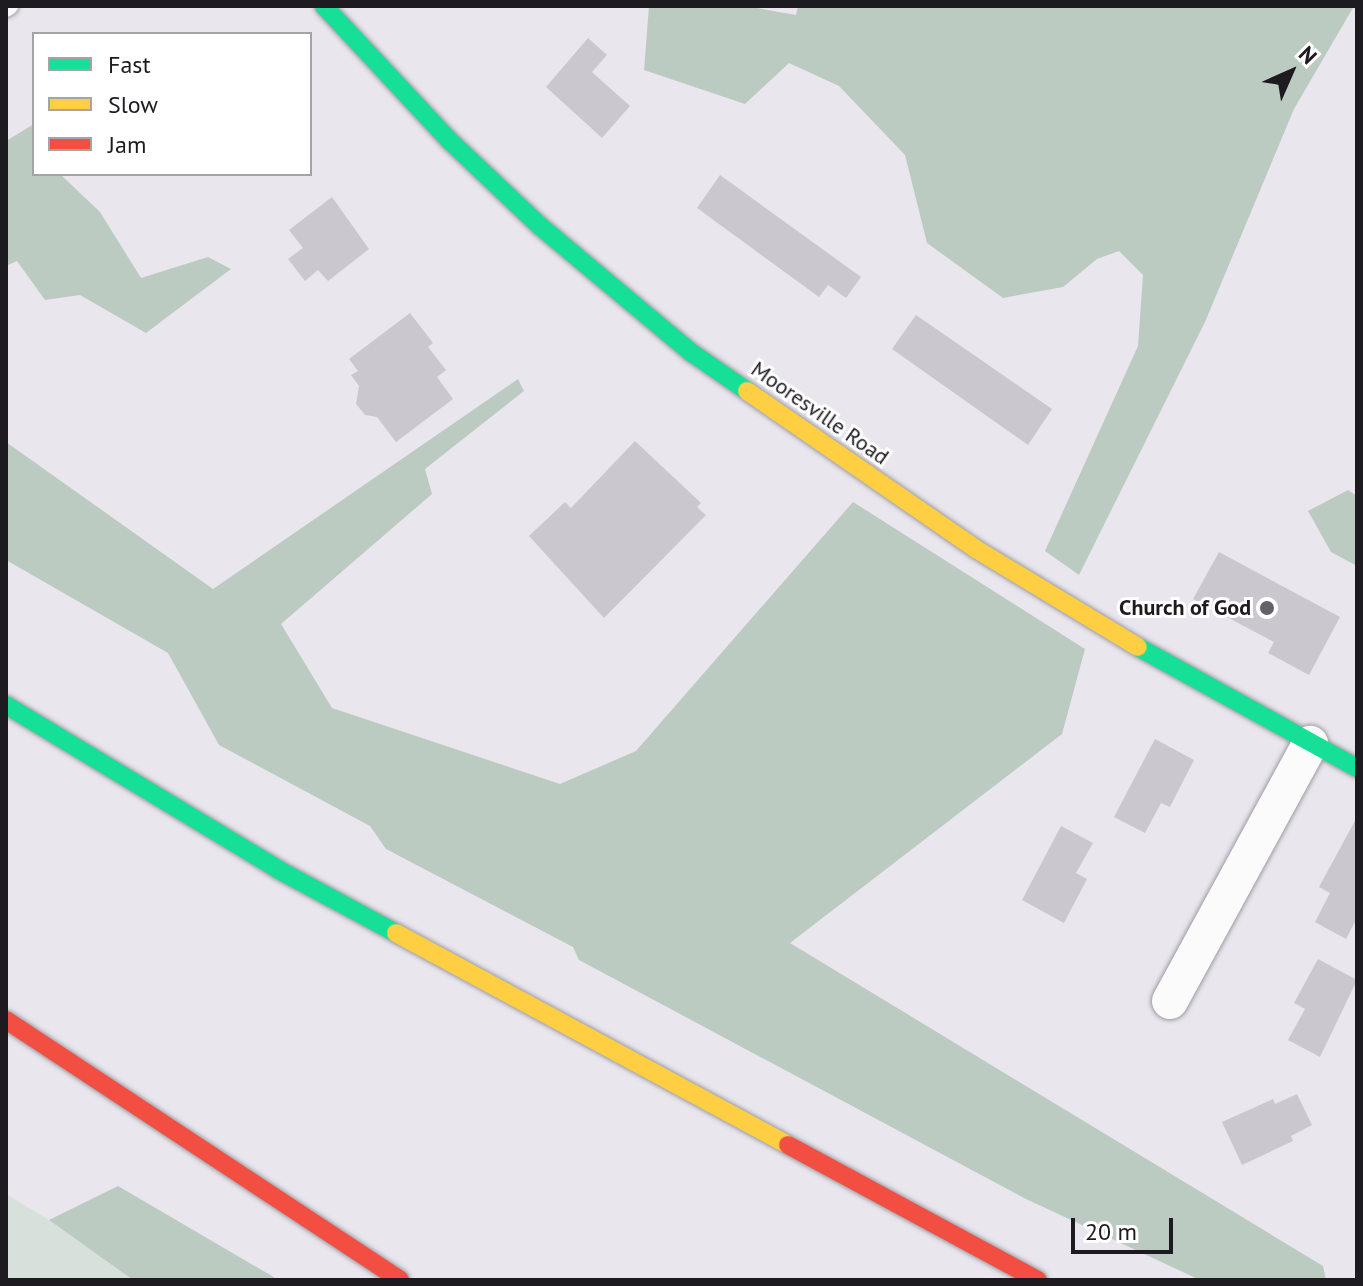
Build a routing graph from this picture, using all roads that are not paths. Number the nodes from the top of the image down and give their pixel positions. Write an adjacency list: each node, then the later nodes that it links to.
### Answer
1 (324, 6): 3 (main road, Mooresville Road)
2 (6, 705): 7 (main road)
3 (1310, 744): 4 (main road, Mooresville Road); 5 (street)
4 (1357, 768)
5 (1170, 1001)
6 (6, 1020): 8 (main road)
7 (903, 1210): 9 (main road); 10 (main road)
8 (400, 1280)
9 (1020, 1280)
10 (1038, 1280)

